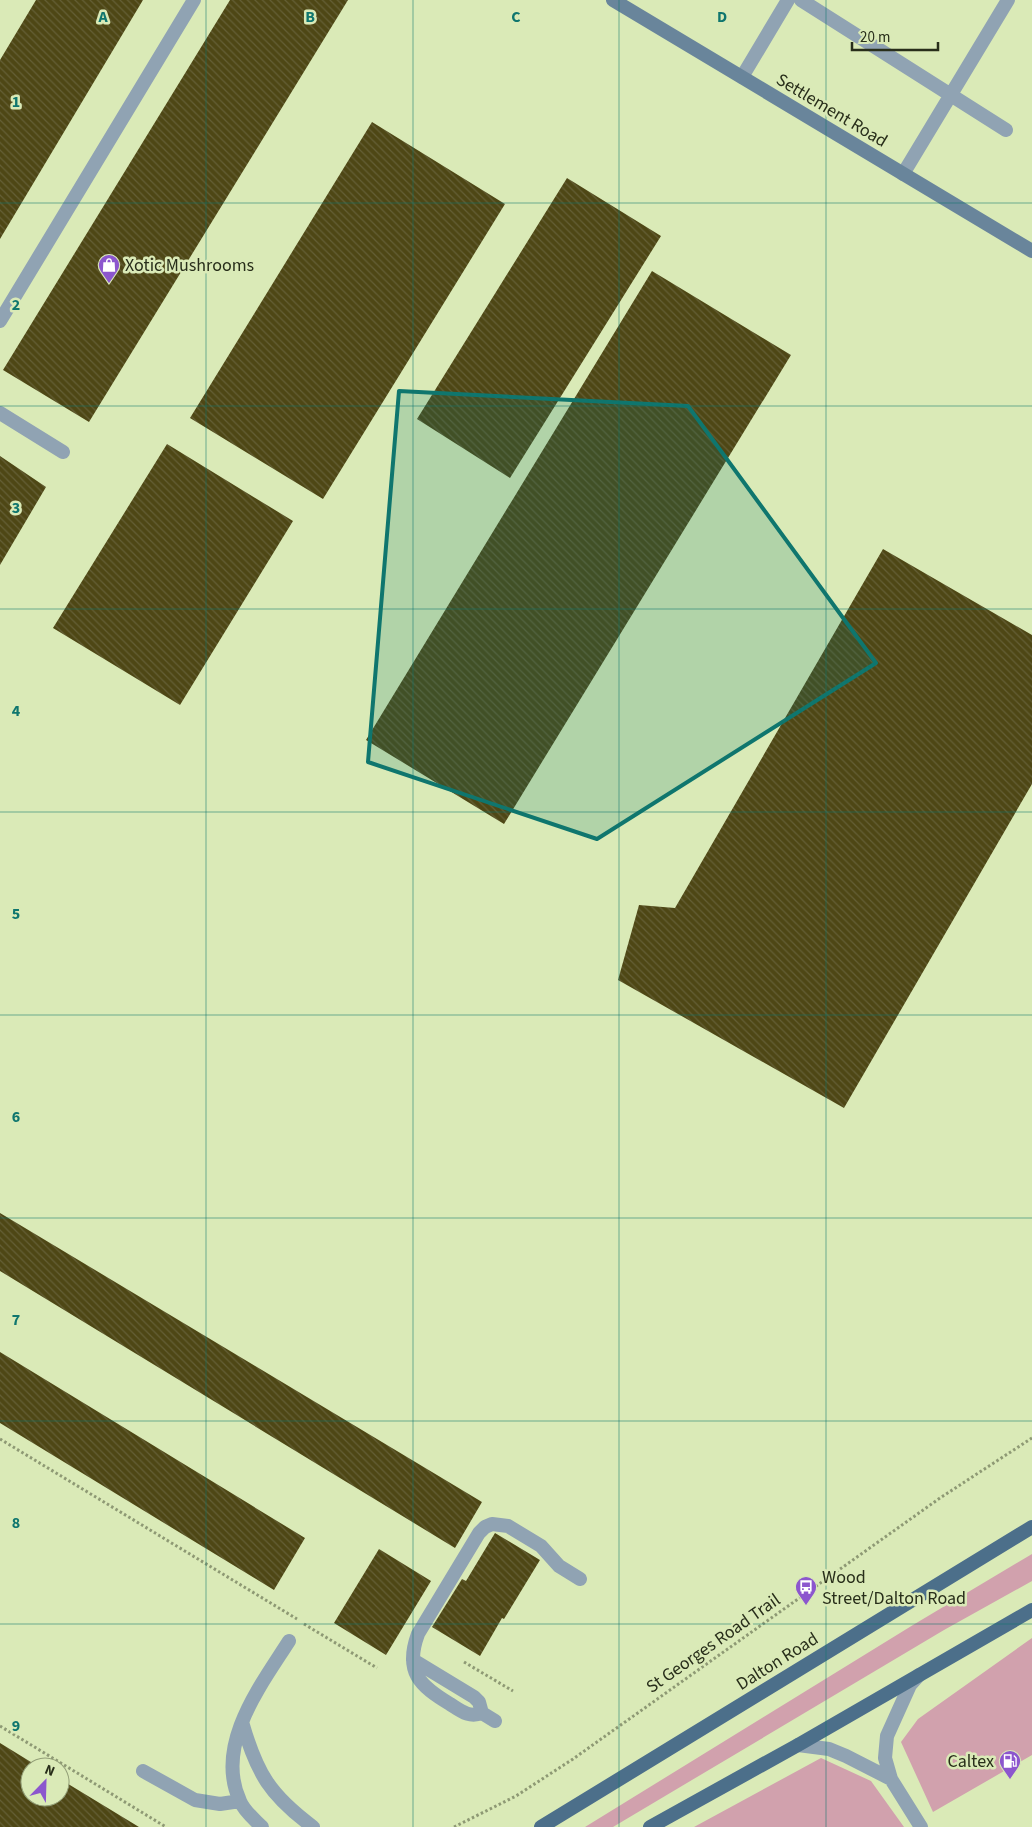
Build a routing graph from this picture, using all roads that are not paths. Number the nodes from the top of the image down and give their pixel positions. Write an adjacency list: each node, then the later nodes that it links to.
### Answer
1 (194, 0): 11 (lane)
2 (613, 0): 6 (main road, Settlement Road)
3 (788, 0): 6 (lane)
4 (801, 0): 7 (lane)
5 (1008, 0): 7 (lane)
6 (742, 77): 9 (main road, Settlement Road)
7 (952, 94): 8 (lane); 9 (lane)
8 (1006, 130)
9 (903, 174): 10 (main road, Settlement Road)
10 (1032, 251)
11 (0, 321)
12 (0, 413): 13 (lane)
13 (63, 452)
14 (1032, 1527): 27 (main road, Dalton Road)
15 (580, 1579): 19 (lane)
16 (1032, 1610): 18 (main road)
17 (289, 1641): 20 (lane)
18 (920, 1673): 21 (main road); 23 (lane)
19 (495, 1721)
20 (242, 1722): 24 (lane); 26 (lane)
21 (798, 1745): 23 (lane); 28 (main road)
22 (143, 1771): 24 (lane)
23 (891, 1779): 29 (lane)
24 (240, 1801): 25 (lane)
25 (262, 1827)
26 (313, 1827)
27 (541, 1827)
28 (650, 1827)
29 (921, 1827)

